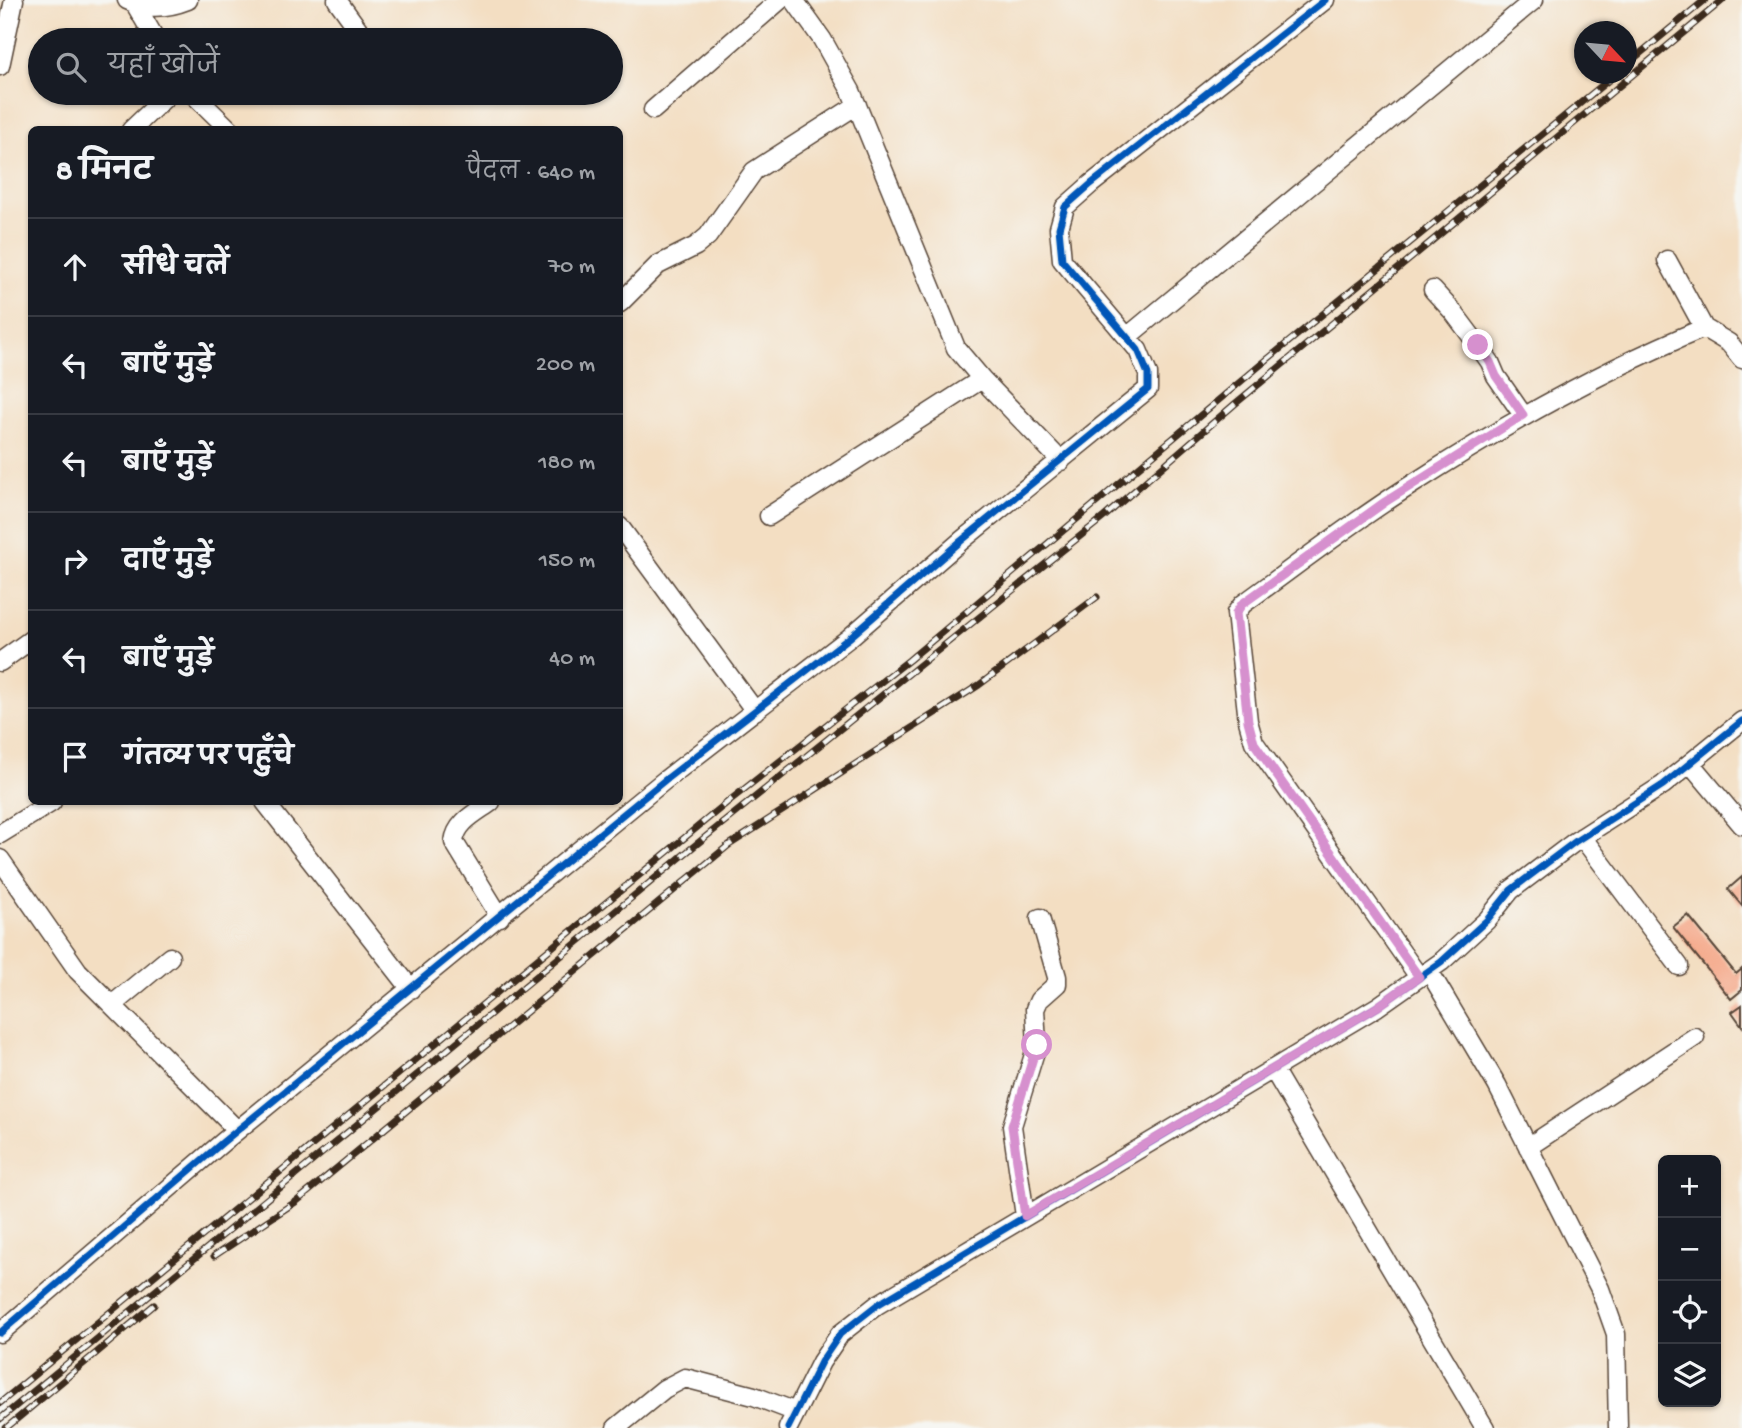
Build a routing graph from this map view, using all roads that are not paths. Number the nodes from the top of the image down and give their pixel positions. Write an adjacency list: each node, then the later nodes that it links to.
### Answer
1 (15, 0): 11 (street)
2 (188, 0): 8 (street)
3 (337, 0): 10 (street)
4 (780, 0): 15 (street)
5 (794, 0): 14 (street)
6 (1325, 0): 22 (street)
7 (1534, 0): 22 (street)
8 (131, 2): 9 (street)
9 (148, 28)
10 (357, 28)
11 (0, 66)
12 (157, 105): 16 (street)
13 (204, 105): 17 (street)
14 (857, 105): 20 (street); 24 (street)
15 (653, 110)
16 (135, 126)
17 (226, 126)
18 (1667, 260): 21 (street)
19 (1433, 290): 25 (street)
20 (623, 300)
21 (1704, 328): 23 (street); 25 (street)
22 (1127, 337): 26 (street)
23 (1742, 359)
24 (982, 379): 26 (street); 27 (street)
25 (1523, 415): 45 (street)
26 (1061, 461): 31 (street)
27 (769, 516)
28 (623, 531): 31 (street)
29 (28, 642): 30 (street)
30 (0, 662)
31 (755, 711): 41 (street)
32 (1742, 722): 33 (street)
33 (1690, 763): 37 (street); 39 (street)
34 (47, 805): 38 (street)
35 (267, 805): 46 (street)
36 (487, 805): 41 (street)
37 (1742, 825)
38 (0, 834)
39 (1582, 837): 44 (street); 45 (street)
40 (0, 859): 47 (street)
41 (500, 917): 46 (street)
42 (1040, 918): 52 (street)
43 (170, 957): 47 (street)
44 (1679, 966)
45 (1424, 974): 49 (street); 51 (street)
46 (411, 989): 50 (street)
47 (112, 1005): 50 (street)
48 (1695, 1037): 51 (street)
49 (1273, 1069): 52 (street); 56 (street)
50 (237, 1130): 53 (street)
51 (1528, 1147): 57 (street)
52 (1025, 1216): 54 (street)
53 (0, 1333)
54 (792, 1420): 55 (street)
55 (616, 1428)
56 (1485, 1428)
57 (1618, 1428)

